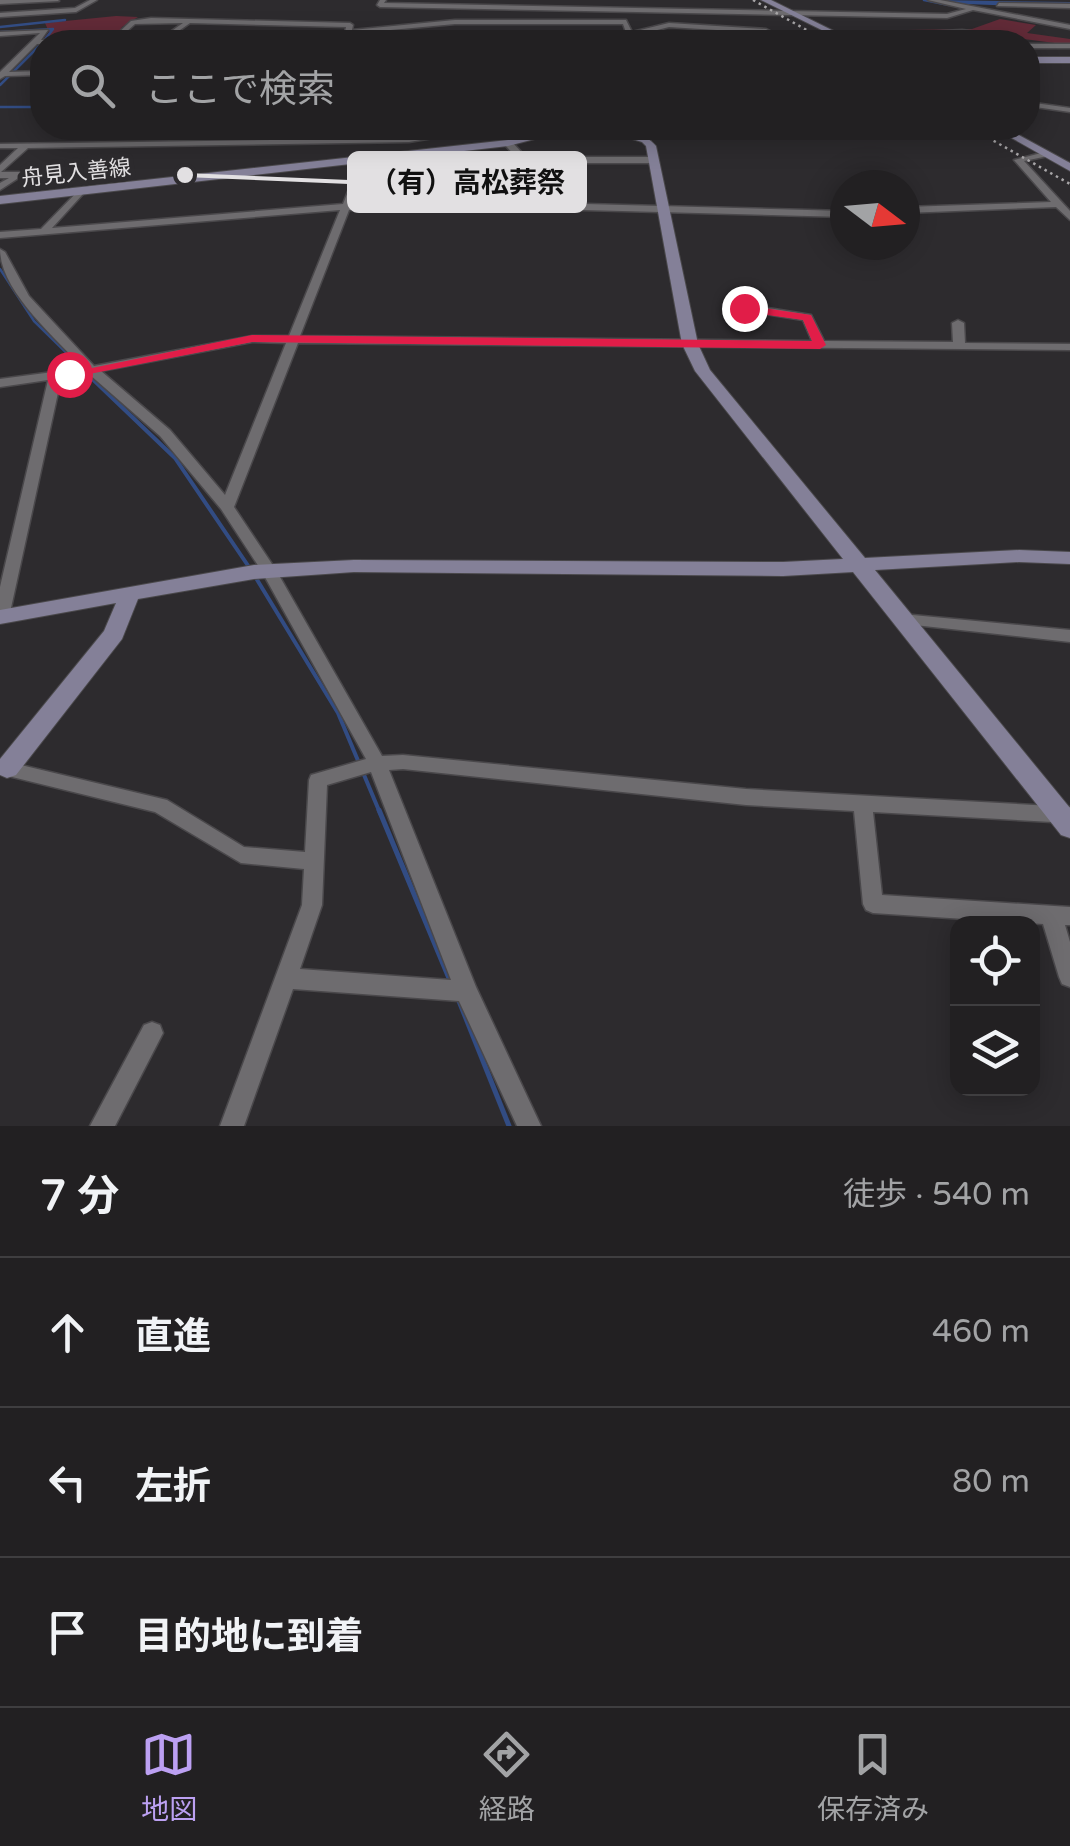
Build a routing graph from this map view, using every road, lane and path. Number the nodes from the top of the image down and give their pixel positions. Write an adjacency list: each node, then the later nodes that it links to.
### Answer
1 (71, 0): 6 (street)
2 (94, 0): 13 (street)
3 (383, 0): 8 (street)
4 (765, 0): 12 (street)
5 (931, 0): 7 (street)
6 (0, 2)
7 (944, 2): 9 (street); 11 (street)
8 (400, 6): 12 (street); 19 (street)
9 (1021, 6): 10 (street); 14 (street)
10 (1070, 6)
11 (974, 8): 12 (street); 14 (street)
12 (792, 13): 27 (street)
13 (0, 16)
14 (1012, 16): 18 (street)
15 (68, 18): 17 (street)
16 (189, 22): 20 (street); 21 (street); 22 (street)
17 (0, 25)
18 (1070, 27)
19 (423, 28): 23 (street); 24 (street)
20 (124, 30)
21 (177, 30)
22 (349, 30)
23 (390, 30)
24 (628, 30)
25 (660, 30): 26 (street)
26 (750, 30)
27 (827, 30)
28 (30, 32): 29 (street)
29 (3, 33)
30 (1070, 46): 31 (street)
31 (1040, 47)
32 (30, 49): 36 (street)
33 (1040, 60): 34 (street)
34 (1070, 60)
35 (30, 74): 36 (street)
36 (1, 75)
37 (1040, 106): 38 (street)
38 (1070, 110)
39 (225, 140): 45 (street)
40 (409, 140): 45 (street)
41 (450, 140): 49 (street)
42 (521, 140): 46 (street, 舟見入善線)
43 (649, 140): 53 (street)
44 (1021, 140): 50 (street)
45 (224, 143): 48 (street)
46 (508, 143): 49 (street, 舟見入善線); 52 (street)
47 (0, 146): 48 (street)
48 (25, 146): 55 (street)
49 (458, 148): 51 (street, 舟見入善線)
50 (1046, 154): 54 (street); 65 (street)
51 (365, 159): 56 (street); 59 (street, 舟見入善線)
52 (524, 160): 53 (street); 57 (street)
53 (654, 160): 63 (street)
54 (1070, 168)
55 (1, 170): 58 (street)
56 (357, 179): 57 (street); 61 (street)
57 (541, 180): 62 (street)
58 (0, 187)
59 (80, 192): 60 (street, 舟見入善線); 67 (street)
60 (0, 200)
61 (345, 207): 62 (street); 67 (street); 72 (street)
62 (544, 208): 63 (street)
63 (663, 209): 66 (street); 73 (street)
64 (920, 210): 65 (street)
65 (1066, 211)
66 (830, 214)
67 (44, 231): 68 (street)
68 (0, 235)
69 (0, 252): 77 (street)
70 (740, 295): 74 (street)
71 (958, 323): 75 (street)
72 (296, 340): 73 (street); 77 (street); 80 (street)
73 (690, 344): 74 (street); 82 (street)
74 (820, 345): 75 (street)
75 (960, 346): 76 (street)
76 (1070, 347)
77 (92, 370): 78 (street); 80 (street)
78 (55, 377): 79 (street); 85 (street)
79 (0, 383)
80 (227, 507): 83 (street)
81 (1070, 558): 82 (street)
82 (858, 566): 83 (street); 86 (street)
83 (268, 570): 84 (street); 88 (street)
84 (130, 594): 85 (street); 89 (street)
85 (1, 617)
86 (902, 619): 87 (street); 91 (street)
87 (1070, 636)
88 (377, 763): 90 (street); 92 (street); 96 (street)
89 (2, 771): 92 (street)
90 (863, 805): 91 (street); 93 (street)
91 (1067, 819)
92 (314, 862): 95 (street)
93 (1060, 915): 94 (street)
94 (1070, 977)
95 (286, 978): 96 (street); 99 (street)
96 (466, 992): 100 (street)
97 (152, 1034): 98 (street)
98 (102, 1126)
99 (232, 1126)
100 (529, 1126)

